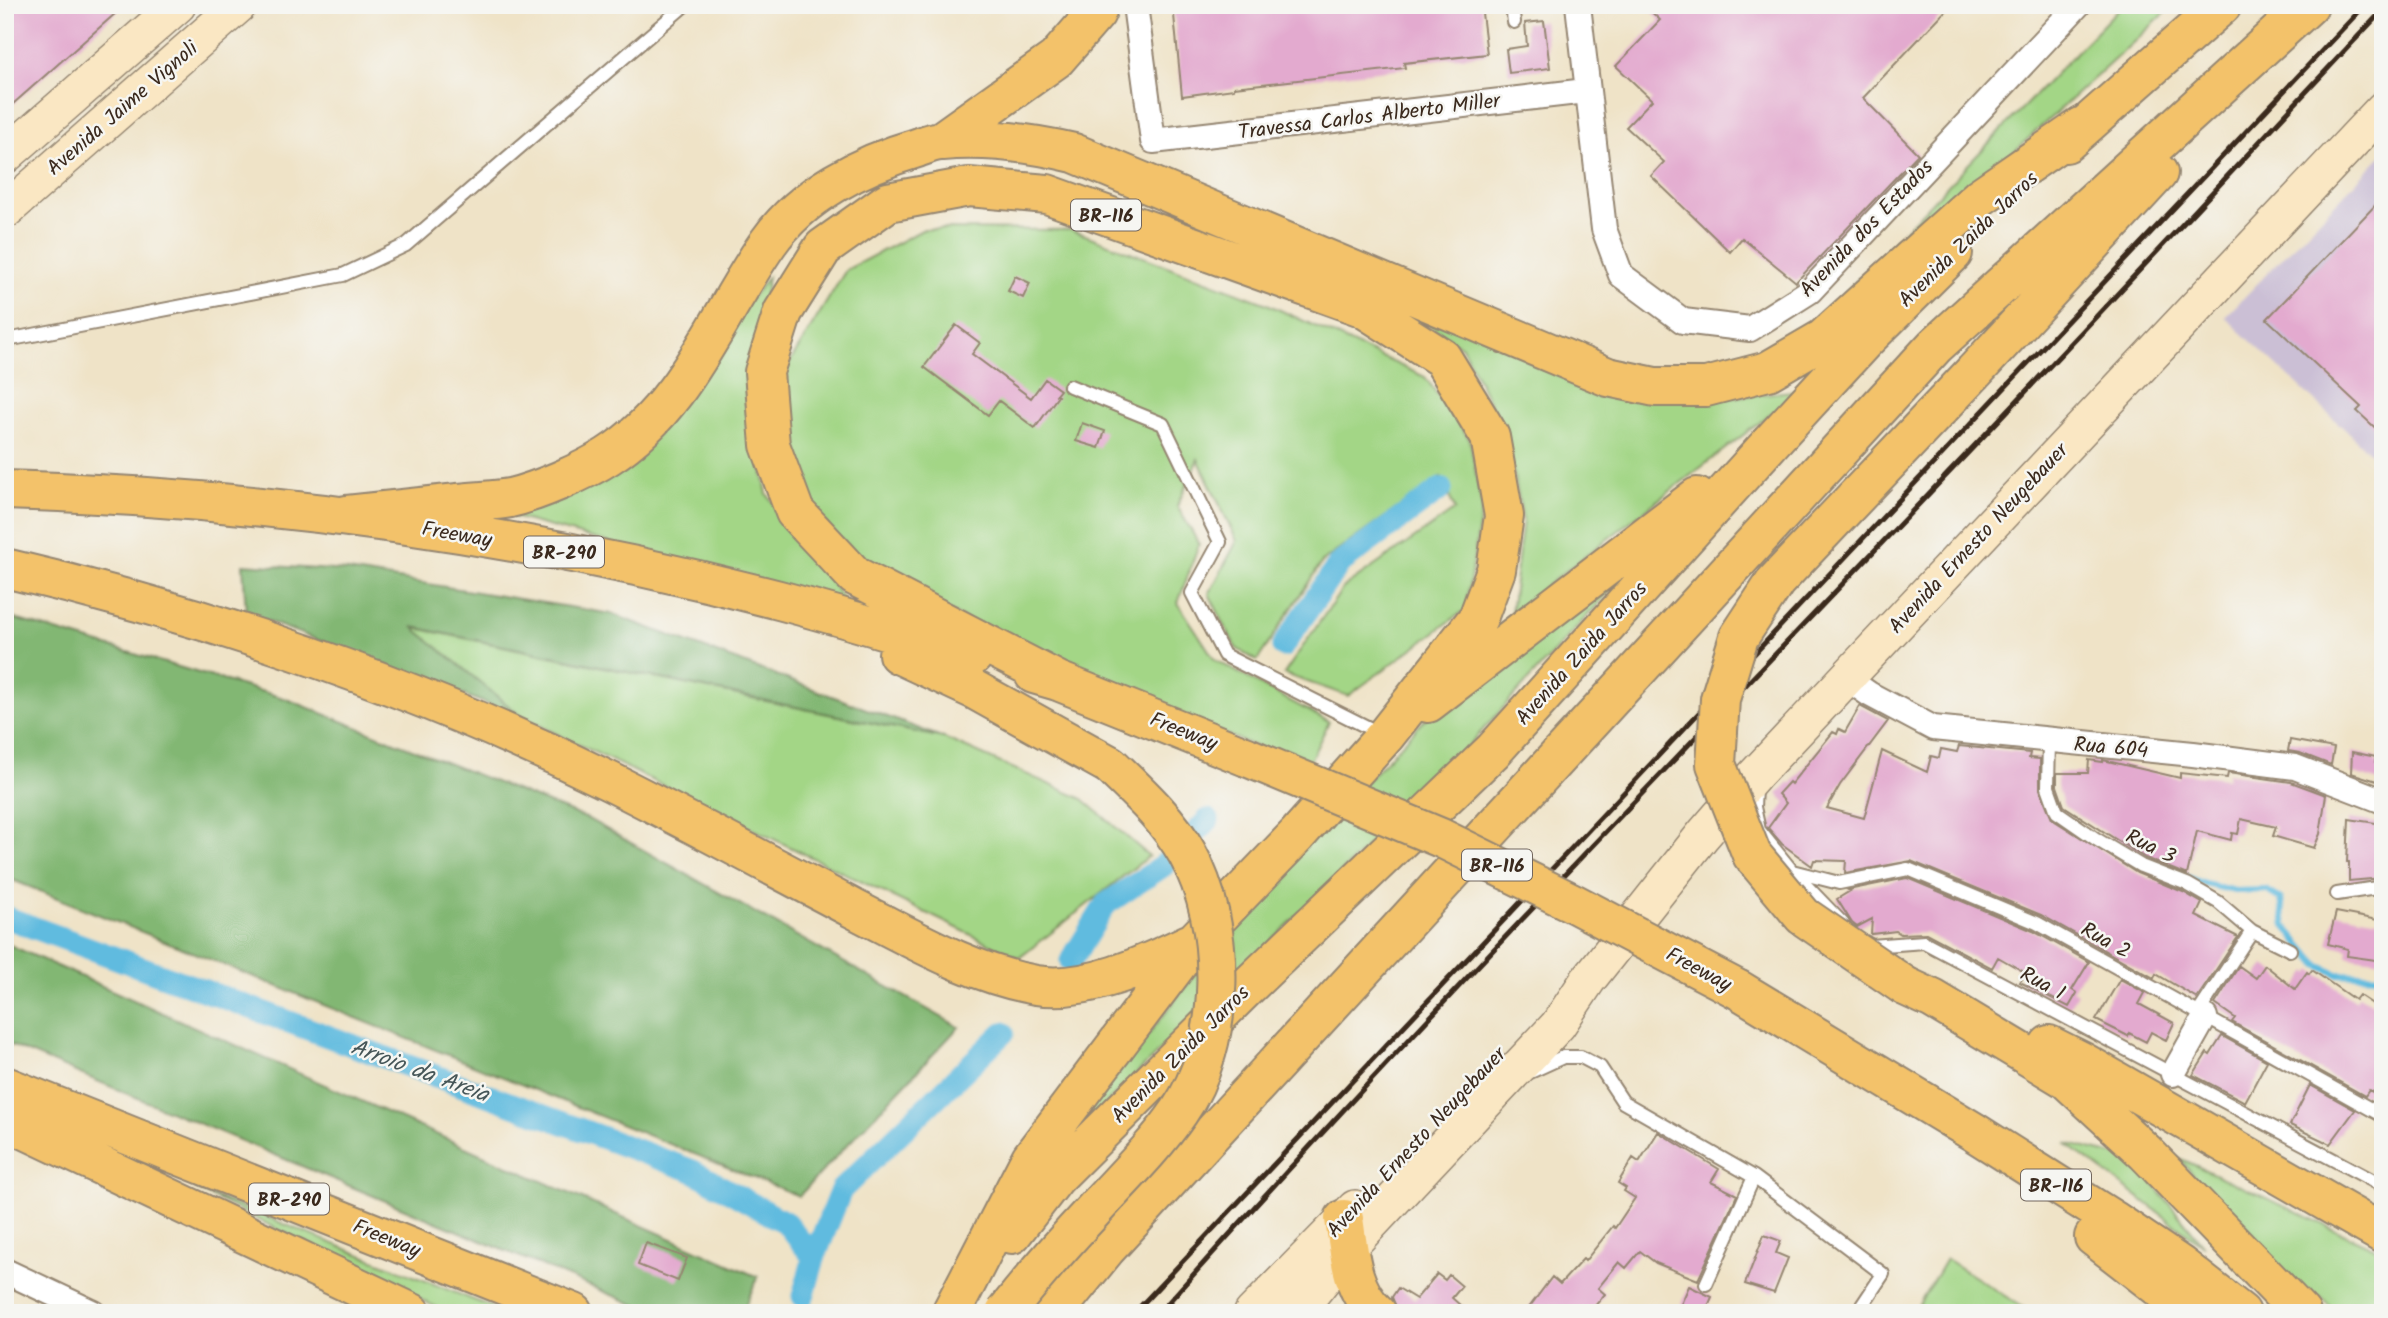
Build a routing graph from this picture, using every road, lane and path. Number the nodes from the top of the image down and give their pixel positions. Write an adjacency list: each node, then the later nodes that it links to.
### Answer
1 (178, 5): 12 (main road, Avenida Jaime Vignoli)
2 (239, 5): 15 (main road, Avenida Jaime Vignoli)
3 (685, 5): 20 (lane)
4 (1099, 5): 17 (highway)
5 (1135, 5): 13 (street, Travessa Carlos Alberto Miller)
6 (1512, 5): 11 (lane)
7 (1577, 5): 13 (street, Avenida dos Estados)
8 (2078, 5): 13 (street, Avenida dos Estados)
9 (2222, 5): 16 (highway, Avenida Zaida Jarros)
10 (2311, 5): 40 (highway, bridge); 59 (highway)
11 (1514, 22)
12 (93, 79): 15 (main road); 18 (main road, Avenida Jaime Vignoli)
13 (1586, 91)
14 (2383, 109): 27 (main road, Avenida Ernesto Neugebauer)
15 (119, 111): 19 (main road, Avenida Jaime Vignoli)
16 (2083, 126): 17 (highway); 22 (highway, Avenida Zaida Jarros)
17 (941, 141): 24 (highway)
18 (5, 156)
19 (5, 211)
20 (7, 340)
21 (1070, 386): 29 (lane)
22 (1773, 440): 29 (highway); 54 (highway, Avenida Zaida Jarros)
23 (5, 490): 24 (highway, Freeway / BR-290)
24 (347, 515): 26 (highway, Freeway / BR-290)
25 (5, 568): 37 (highway)
26 (779, 600): 28 (highway, Freeway / BR-290); 58 (highway, bridge)
27 (1846, 678): 30 (street, Rua 604); 31 (main road, Avenida Ernesto Neugebauer)
28 (1058, 681): 29 (highway, BR-116); 42 (highway, Freeway / BR-116, bridge)
29 (1385, 736): 37 (highway, BR-116)
30 (2049, 741): 32 (street, Rua 604); 36 (lane, Rua 3)
31 (1755, 775): 33 (lane, Rua 1); 39 (main road, Avenida Ernesto Neugebauer)
32 (2383, 801)
33 (1792, 871): 41 (lane, Rua 2); 43 (lane, Rua 1)
34 (2383, 887): 35 (lane)
35 (2337, 894)
36 (2252, 931): 38 (lane, Rua 3); 41 (lane)
37 (1194, 942): 54 (highway, BR-116)
38 (2290, 950)
39 (1588, 980): 44 (main road, Avenida Ernesto Neugebauer); 50 (main road, Avenida Ernesto Neugebauer)
40 (1919, 993): 51 (highway); 66 (highway)
41 (2201, 1015): 43 (street); 46 (lane, Rua 2)
42 (1864, 1067): 64 (highway); 65 (highway, Freeway / BR-116)
43 (2173, 1074): 49 (lane, Rua 1)
44 (1502, 1085): 48 (lane); 50 (main road, Avenida Ernesto Neugebauer)
45 (5, 1086): 57 (highway, Freeway / BR-290)
46 (2383, 1116)
47 (5, 1121): 56 (highway)
48 (1754, 1177): 53 (lane); 63 (lane)
49 (2383, 1186)
50 (1346, 1233): 60 (main road, Avenida Ernesto Neugebauer); 61 (main road, Avenida Ernesto Neugebauer); 62 (highway)
51 (2383, 1234)
52 (5, 1271): 55 (street)
53 (1706, 1284)
54 (952, 1312)
55 (94, 1313)
56 (412, 1313)
57 (574, 1313)
58 (1005, 1313)
59 (1055, 1313)
60 (1252, 1313)
61 (1296, 1313)
62 (1377, 1313)
63 (1857, 1313)
64 (2192, 1313)
65 (2241, 1313)
66 (2301, 1313)

